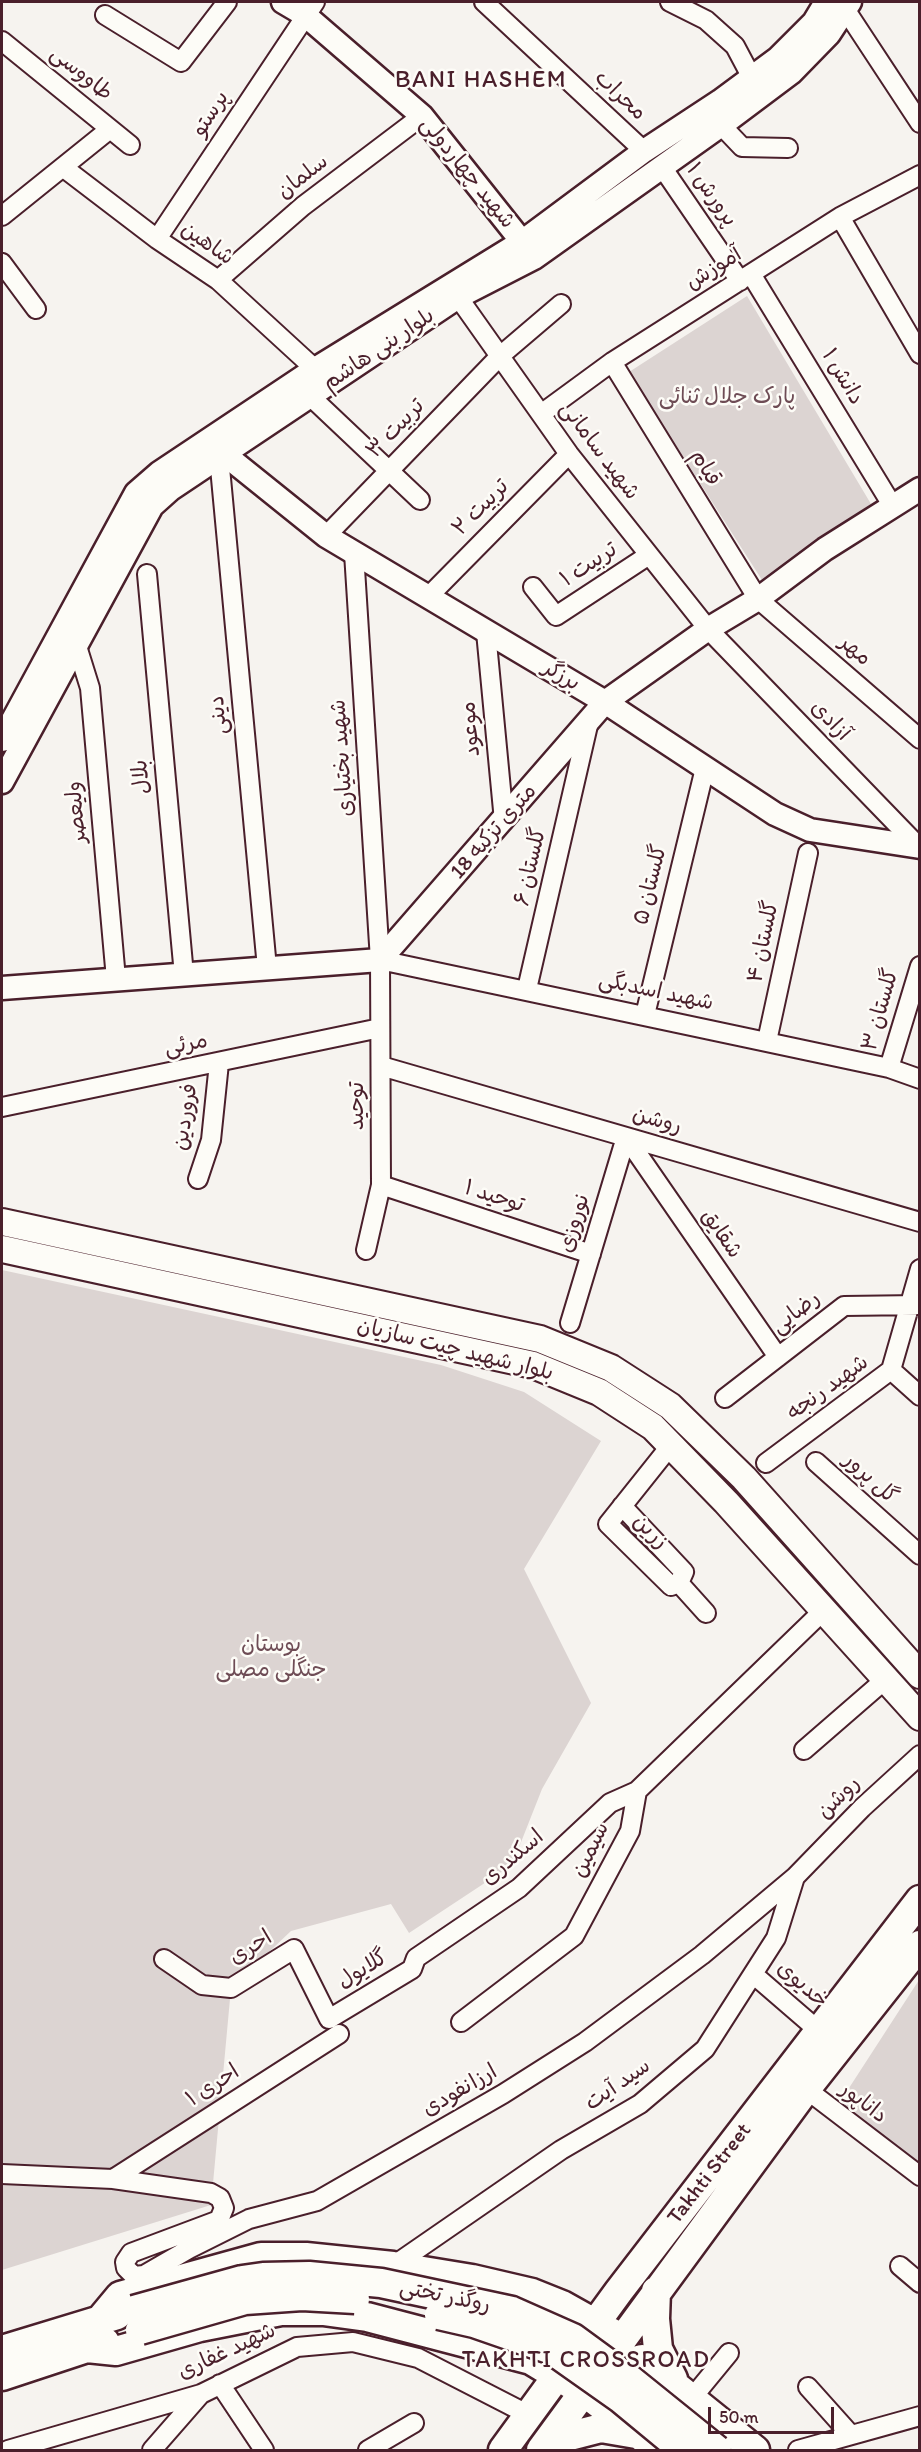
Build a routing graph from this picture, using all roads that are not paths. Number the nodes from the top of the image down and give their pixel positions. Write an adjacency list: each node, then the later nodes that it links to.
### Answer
1 (227, 2): 7 (street)
2 (283, 2): 6 (street, شهید چهاردولی)
3 (484, 2): 16 (street, محراب)
4 (670, 2): 9 (street)
5 (840, 4): 9 (street, بلوار بنی هاشم); 11 (street); 12 (street, بلوار بنی هاشم)
6 (310, 8): 10 (street, شهید چهاردولی); 22 (street, پرستو)
7 (105, 15)
8 (2, 41): 13 (street, طاووسی)
9 (752, 78): 16 (street, بلوار بنی هاشم)
10 (422, 116): 23 (street, شهید چهاردولی); 26 (street, سلمان)
11 (920, 123)
12 (721, 126): 15 (street); 17 (street, بلوار بنی هاشم)
13 (110, 129): 14 (street, طاووسی); 18 (street)
14 (130, 145)
15 (788, 148)
16 (644, 151): 23 (street, بلوار بنی هاشم)
17 (662, 167): 23 (street, بلوار بنی هاشم); 25 (street, پرورش ۱)
18 (64, 168): 20 (street); 22 (street, شاهین)
19 (920, 175): 21 (street, آموزش)
20 (2, 216)
21 (840, 218): 25 (street, آموزش); 30 (street)
22 (157, 238): 26 (street, شاهین)
23 (529, 250): 27 (street, بلوار بنی هاشم); 33 (street, بلوار بنی هاشم)
24 (2, 263): 29 (street)
25 (745, 277): 32 (street, آموزش); 41 (street, دانش ۱)
26 (218, 280): 33 (street, شاهین)
27 (458, 297): 31 (street, شهید سامانی); 34 (street, بلوار بنی هاشم)
28 (561, 304): 31 (street, تربیت ۳)
29 (36, 309)
30 (920, 354)
31 (500, 356): 35 (street, شهید سامانی); 38 (street, تربیت ۳)
32 (612, 362): 35 (street, آموزش); 48 (street, قیام)
33 (315, 369): 55 (street, بلوار بنی هاشم)
34 (310, 396): 37 (street, بلوار بنی هاشم); 38 (street)
35 (541, 414): 36 (street, شهید سامانی)
36 (569, 454): 44 (street, شهید سامانی); 47 (street, تربیت ۲)
37 (221, 456): 42 (street, برزگر); 51 (street, بلوار بنی هاشم); 63 (street, دینی)
38 (389, 471): 40 (street); 42 (street, تربیت ۳)
39 (920, 489): 41 (street, 18 متری تزکیه)
40 (420, 500)
41 (892, 506): 48 (street, 18 متری تزکیه)
42 (326, 536): 43 (street, برزگر)
43 (354, 553): 47 (street, برزگر); 61 (street, شهید بختیاری)
44 (649, 555): 46 (street, تربیت ۱); 49 (street, شهید سامانی)
45 (147, 574): 64 (street, بلال)
46 (533, 587)
47 (428, 597): 50 (street, برزگر)
48 (758, 599): 49 (street, 18 متری تزکیه); 54 (street, مهر)
49 (708, 629): 52 (street, 18 متری تزکیه); 59 (street, آزادی)
50 (486, 632): 52 (street, برزگر); 58 (street, موعود)
51 (76, 643): 57 (street, بلوار بنی هاشم); 65 (street, ولیعصر)
52 (605, 702): 53 (street, 18 متری تزکیه); 56 (street, برزگر)
53 (590, 721): 58 (street, 18 متری تزکیه); 67 (street, گلستان ۶)
54 (920, 739)
55 (2, 740)
56 (705, 768): 59 (street, برزگر); 68 (street, گلستان ۵)
57 (2, 782)
58 (504, 821): 61 (street, 18 متری تزکیه)
59 (919, 847)
60 (808, 852): 70 (street, گلستان ۴)
61 (380, 960): 63 (street); 67 (street, شهید اسدبگی); 69 (street, توحید)
62 (920, 966): 73 (street, گلستان ۳)
63 (267, 968): 64 (street)
64 (184, 975): 65 (street)
65 (116, 980): 66 (street)
66 (2, 988)
67 (527, 989): 68 (street, شهید اسدبگی)
68 (645, 1015): 70 (street, شهید اسدبگی)
69 (380, 1028): 71 (street, مرئی); 72 (street, توحید)
70 (767, 1041): 73 (street, شهید اسدبگی)
71 (219, 1063): 75 (street, مرئی); 77 (street, فروردین)
72 (381, 1066): 76 (street, روشن); 78 (street, توحید)
73 (889, 1068): 74 (street, شهید اسدبگی)
74 (920, 1079)
75 (2, 1107)
76 (626, 1137): 80 (street, روشن); 83 (street, نوروزی); 87 (street, شقایق)
77 (198, 1179)
78 (381, 1185): 82 (street, توحید); 83 (street, توحید ۱)
79 (2, 1222): 97 (main road, بلوار شهید چیت سازیان)
80 (920, 1222)
81 (2, 1249): 91 (main road, بلوار شهید چیت سازیان)
82 (366, 1250)
83 (591, 1254): 86 (street, نوروزی)
84 (920, 1269): 85 (street, شهید رنجه)
85 (915, 1305): 87 (street, رضایی); 88 (street, شهید رنجه)
86 (570, 1323)
87 (778, 1357): 90 (street, رضایی)
88 (891, 1371): 89 (street); 93 (street, شهید رنجه)
89 (920, 1396)
90 (725, 1398)
91 (670, 1445): 95 (main road, بلوار شهید چیت سازیان); 96 (street, زرین)
92 (816, 1462): 94 (street, گل پرور)
93 (766, 1463)
94 (920, 1555)
95 (824, 1610): 98 (main road, بلوار شهید چیت سازیان); 102 (street)
96 (706, 1613)
97 (919, 1672)
98 (886, 1678): 99 (main road, بلوار شهید چیت سازیان); 100 (street)
99 (920, 1717)
100 (804, 1750)
101 (920, 1755): 103 (street, روشن)
102 (637, 1791): 106 (street, اسکندری); 109 (street, سیمین)
103 (795, 1876): 108 (street, سید آیت); 119 (street, ارزانفودی)
104 (920, 1900): 111 (main road, Takhti Street)
105 (920, 1945): 112 (main road, Takhti Street)
106 (416, 1958): 110 (street, گلایول)
107 (164, 1959): 110 (street, احری)
108 (753, 1974): 111 (street, خدیوی); 116 (street, سید آیت)
109 (461, 2022)
110 (334, 2027): 115 (street, احری ۱)
111 (819, 2031): 118 (main road, Takhti Street)
112 (806, 2089): 114 (street, داناپور); 121 (main road, Takhti Street)
113 (2, 2174): 115 (street)
114 (920, 2176)
115 (113, 2179): 119 (street)
116 (393, 2266): 122 (main road); 124 (main road)
117 (900, 2266): 120 (street)
118 (636, 2270): 122 (main road); 125 (main road, Takhti Street)
119 (144, 2275): 124 (street, ارزانفودی)
120 (920, 2283)
121 (656, 2291): 126 (main road, Takhti Street); 137 (main road)
122 (531, 2293): 123 (main road)
123 (562, 2305): 125 (main road); 131 (main road)
124 (131, 2312): 128 (main road); 129 (main road); 151 (main road, روگذر تختی, bridge); 152 (main road, روگذر تختی, bridge)
125 (596, 2323): 126 (main road); 132 (main road, Takhti Street)
126 (621, 2339): 136 (main road, Takhti Street)
127 (466, 2343): 128 (main road); 131 (main road); 140 (main road)
128 (87, 2348): 133 (main road)
129 (2, 2350)
130 (729, 2354): 137 (street)
131 (531, 2360): 132 (main road)
132 (558, 2374): 136 (main road); 140 (main road, Takhti Street)
133 (2, 2376)
134 (220, 2384): 138 (street, شهید غفاری); 140 (street, شهید غفاری); 148 (street)
135 (808, 2387): 143 (street)
136 (584, 2392): 139 (main road); 145 (main road, Takhti Street)
137 (686, 2393): 139 (main road); 153 (main road)
138 (201, 2394): 146 (street, شهید غفاری); 147 (street)
139 (606, 2410): 144 (main road)
140 (531, 2412): 150 (main road, Takhti Street)
141 (920, 2416): 143 (street)
142 (414, 2423): 149 (street)
143 (850, 2435): 154 (street)
144 (648, 2442): 145 (main road)
145 (542, 2449)
146 (8, 2451)
147 (152, 2451)
148 (264, 2451)
149 (368, 2451)
150 (503, 2451)
151 (683, 2451)
152 (717, 2451)
153 (755, 2451)
154 (798, 2451)

